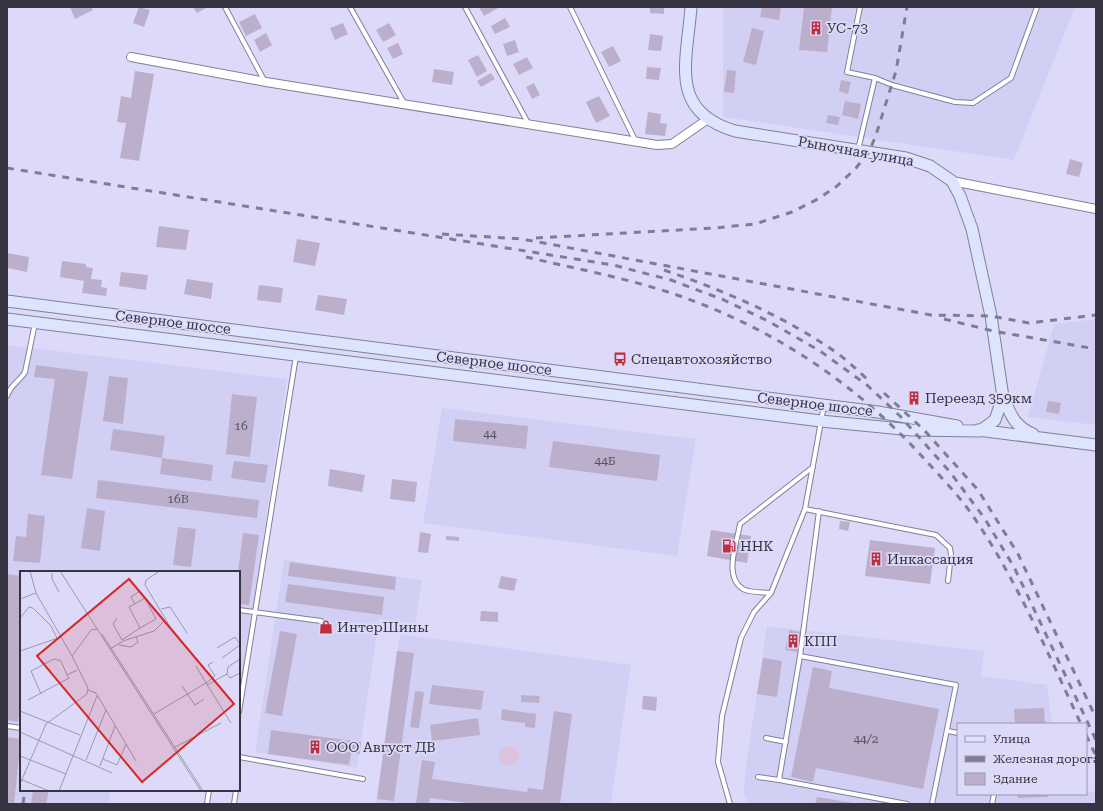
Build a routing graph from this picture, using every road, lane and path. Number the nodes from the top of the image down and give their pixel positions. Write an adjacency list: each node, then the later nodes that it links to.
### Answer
1 (225, 7): 10 (lane)
2 (350, 7): 11 (lane)
3 (465, 7): 13 (lane)
4 (570, 7): 14 (lane)
5 (691, 7): 12 (main road, Рыночная улица)
6 (860, 7): 9 (lane)
7 (1036, 7): 9 (lane)
8 (131, 57): 10 (street)
9 (874, 78): 15 (lane)
10 (266, 82): 11 (street)
11 (404, 103): 13 (street)
12 (708, 120): 14 (street); 15 (main road, Рыночная улица)
13 (528, 123): 14 (street)
14 (635, 140)
15 (858, 150): 16 (main road, Рыночная улица)
16 (952, 181): 17 (street); 25 (main road)
17 (1096, 209)
18 (7, 302): 19 (main road, Северное шоссе)
19 (37, 306): 21 (main road); 22 (main road, Северное шоссе)
20 (7, 319): 21 (main road, Северное шоссе)
21 (35, 323): 23 (main road, Северное шоссе); 24 (lane)
22 (298, 337): 23 (main road); 26 (main road, Северное шоссе)
23 (297, 354): 27 (main road, Северное шоссе); 37 (lane)
24 (7, 396)
25 (1003, 397): 28 (main road); 29 (main road)
26 (824, 405): 27 (lane); 28 (main road, Северное шоссе)
27 (821, 422): 28 (main road, Северное шоссе); 31 (lane)
28 (980, 431): 29 (main road, Северное шоссе)
29 (1043, 438): 30 (main road, Северное шоссе)
30 (1096, 445)
31 (813, 466): 32 (lane); 35 (lane)
32 (805, 509): 33 (lane); 35 (lane)
33 (819, 511): 34 (lane); 39 (lane)
34 (948, 581)
35 (771, 593): 57 (lane)
36 (240, 610): 37 (lane)
37 (256, 612): 38 (lane); 41 (lane)
38 (321, 621)
39 (800, 656): 45 (lane); 48 (lane)
40 (240, 684): 41 (lane)
41 (245, 685): 42 (lane)
42 (240, 708)
43 (7, 726): 44 (lane)
44 (20, 728)
45 (948, 731): 46 (lane); 59 (lane)
46 (957, 733)
47 (766, 738): 48 (lane)
48 (786, 742): 52 (lane)
49 (240, 757): 51 (lane)
50 (758, 777): 52 (lane)
51 (363, 780)
52 (779, 780): 58 (lane)
53 (209, 791): 55 (lane)
54 (236, 791): 56 (lane)
55 (207, 804)
56 (234, 804)
57 (730, 804)
58 (907, 804)
59 (932, 804)

